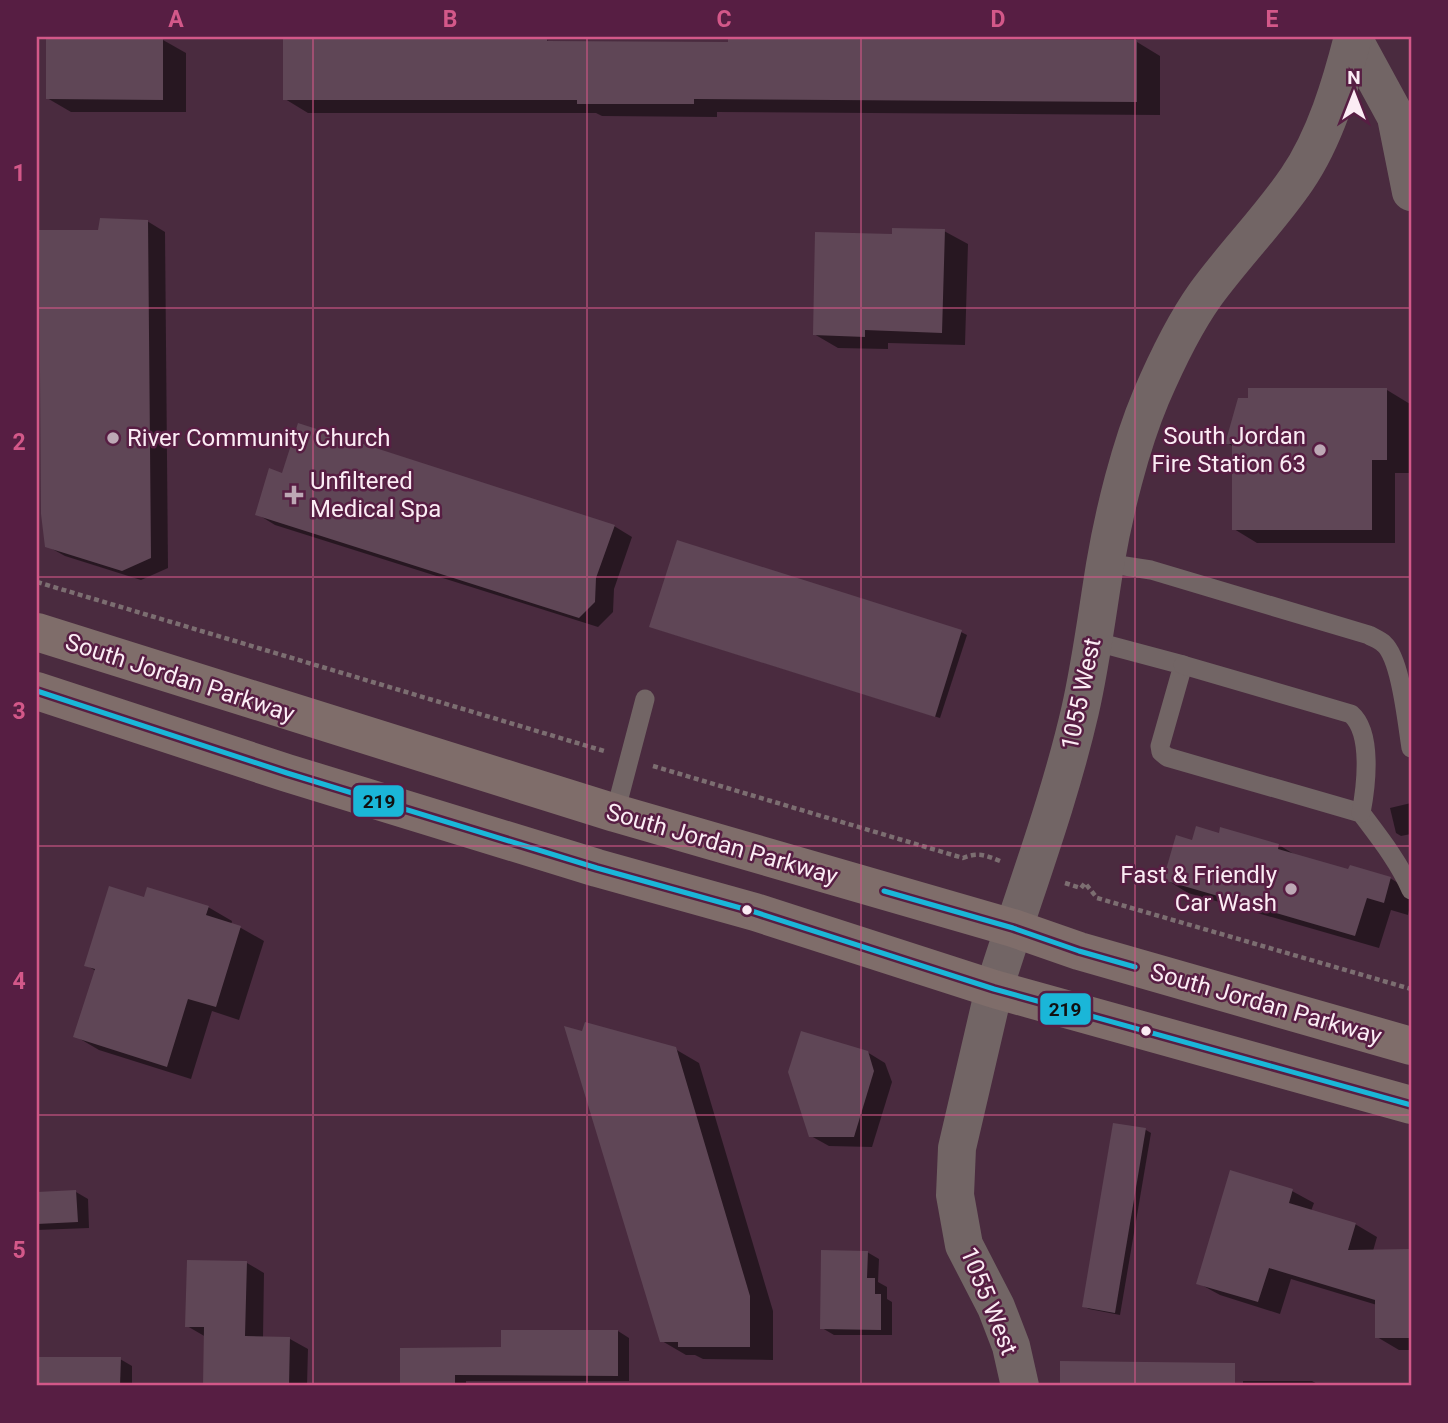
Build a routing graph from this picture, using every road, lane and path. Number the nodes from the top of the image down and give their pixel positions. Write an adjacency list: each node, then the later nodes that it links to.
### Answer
1 (1353, 37): 2 (street); 3 (street, 1055 West)
2 (1411, 192)
3 (1105, 563): 6 (street, 1055 West); 11 (lane)
4 (37, 582): 12 (path)
5 (37, 632): 10 (main road, South Jordan Parkway)
6 (1093, 641): 7 (lane); 16 (street, 1055 West)
7 (1183, 665): 15 (lane); 15 (lane)
8 (37, 691): 13 (main road)
9 (645, 699): 12 (lane)
10 (305, 717): 13 (main road); 14 (main road, South Jordan Parkway)
11 (1411, 748)
12 (629, 759): 14 (lane); 16 (path)
13 (287, 773): 19 (main road)
14 (615, 813): 18 (main road, South Jordan Parkway)
15 (1361, 813): 17 (lane)
16 (1033, 873): 18 (street, 1055 West); 20 (path)
17 (1411, 890)
18 (1013, 928): 19 (street, 1055 West); 21 (main road, South Jordan Parkway)
19 (994, 989): 22 (main road); 23 (street, 1055 West)
20 (1411, 989)
21 (1411, 1046)
22 (1411, 1105)
23 (1020, 1386)

